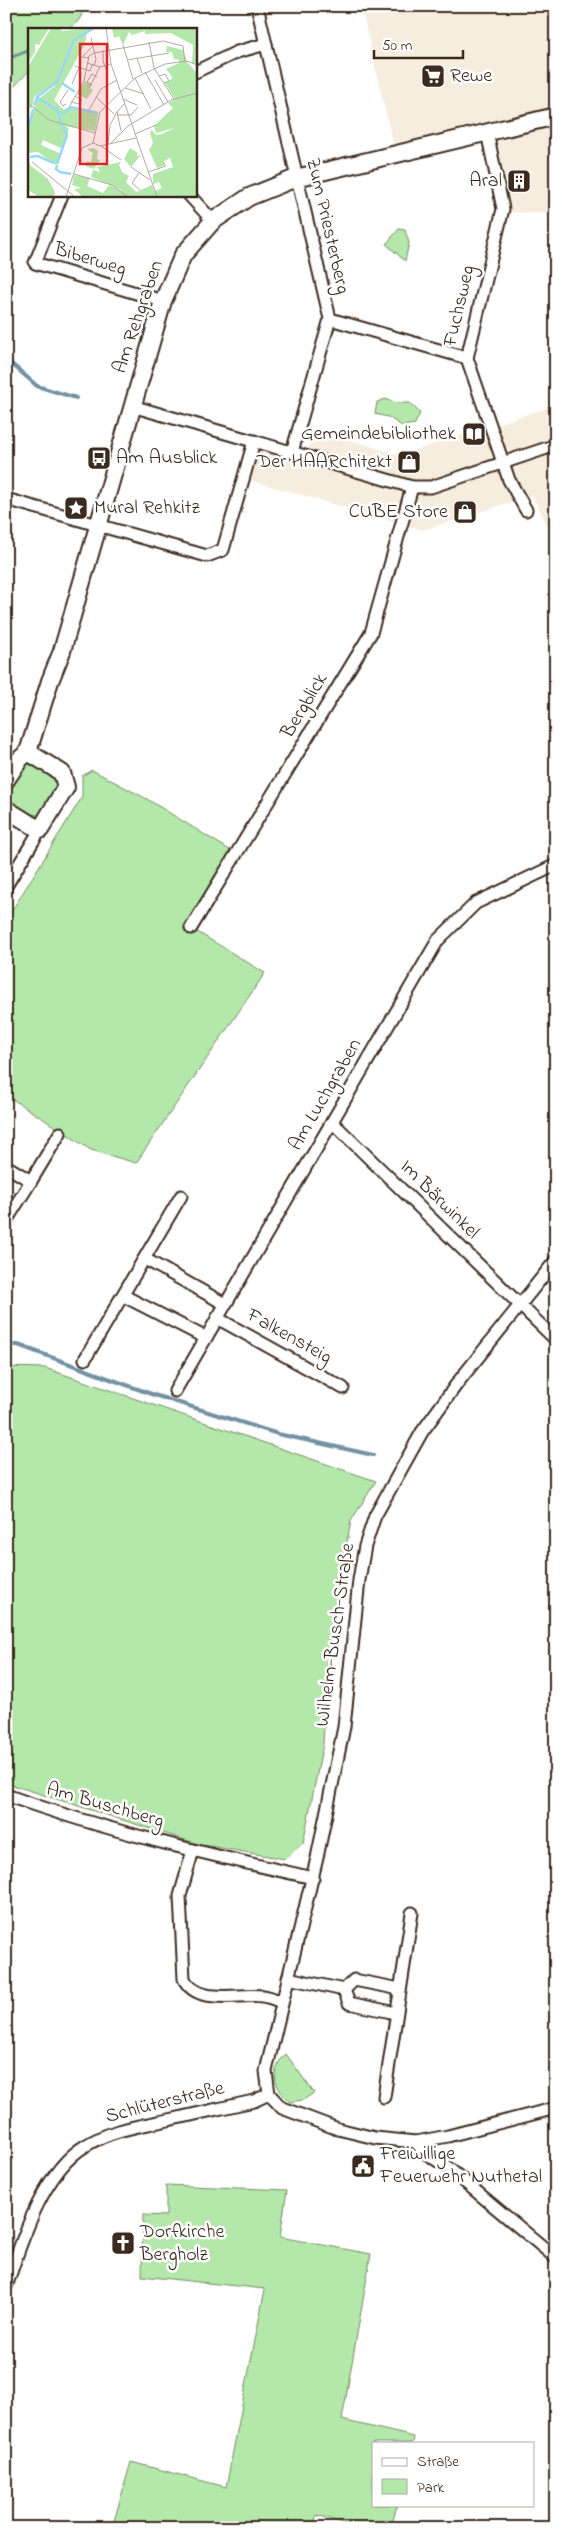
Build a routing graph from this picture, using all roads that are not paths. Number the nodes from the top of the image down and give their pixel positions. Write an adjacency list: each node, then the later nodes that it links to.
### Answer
1 (257, 6): 2 (street, Zum Priesterberg)
2 (266, 44): 3 (street); 6 (street, Zum Priesterberg)
3 (196, 72)
4 (556, 116): 5 (street, Am Rehgraben)
5 (487, 132): 6 (street, Am Rehgraben); 12 (street, Fuchsweg)
6 (296, 178): 9 (street, Am Rehgraben); 11 (street, Zum Priesterberg)
7 (62, 196): 10 (street, Biberweg)
8 (190, 196): 9 (street)
9 (213, 222): 10 (street, Am Rehgraben)
10 (163, 301): 13 (street, Am Rehgraben)
11 (330, 319): 12 (street); 16 (street, Zum Priesterberg)
12 (466, 358): 17 (street, Fuchsweg)
13 (132, 406): 14 (street); 21 (street, Am Rehgraben)
14 (254, 441): 16 (street); 21 (street)
15 (556, 445): 17 (street)
16 (292, 452): 18 (street)
17 (503, 463): 18 (street); 20 (street, Fuchsweg)
18 (412, 487): 28 (street, Bergblick)
19 (6, 499): 21 (street)
20 (526, 510)
21 (98, 526): 22 (street, Am Rehgraben)
22 (28, 752): 23 (street, Am Rehgraben); 25 (street)
23 (6, 780)
24 (6, 810): 25 (street)
25 (40, 830): 27 (street)
26 (556, 865): 29 (street, Am Luchgraben)
27 (6, 886)
28 (191, 928)
29 (332, 1122): 38 (street, Am Luchgraben); 39 (street, Im Bärwinkel)
30 (60, 1133): 32 (street)
31 (6, 1166): 32 (street)
32 (31, 1181): 34 (street)
33 (181, 1196): 35 (street)
34 (6, 1221)
35 (145, 1259): 37 (street); 38 (street)
36 (556, 1260): 39 (street, Wilhelm-Busch-Straße)
37 (124, 1296): 41 (street); 43 (street)
38 (225, 1304): 40 (street, Am Luchgraben)
39 (519, 1304): 42 (street, Im Bärwinkel); 48 (street, Wilhelm-Busch-Straße)
40 (217, 1318): 41 (street, Am Luchgraben); 44 (street, Falkensteig)
41 (206, 1338): 45 (street, Am Luchgraben)
42 (556, 1340)
43 (85, 1359)
44 (342, 1388)
45 (175, 1391)
46 (6, 1795): 47 (street, Am Buschberg)
47 (193, 1850): 48 (street, Am Buschberg); 53 (street)
48 (313, 1878): 50 (street, Wilhelm-Busch-Straße)
49 (412, 1913): 51 (street)
50 (288, 1978): 52 (street); 53 (street, Wilhelm-Busch-Straße)
51 (400, 1989): 52 (street); 54 (street)
52 (344, 1990): 54 (street)
53 (282, 2002): 55 (street, Wilhelm-Busch-Straße)
54 (396, 2014): 56 (street)
55 (269, 2094): 58 (street); 60 (street, Schlüterstraße)
56 (384, 2097)
57 (556, 2108): 58 (street)
58 (416, 2142): 59 (street)
59 (556, 2258)
60 (6, 2287)

